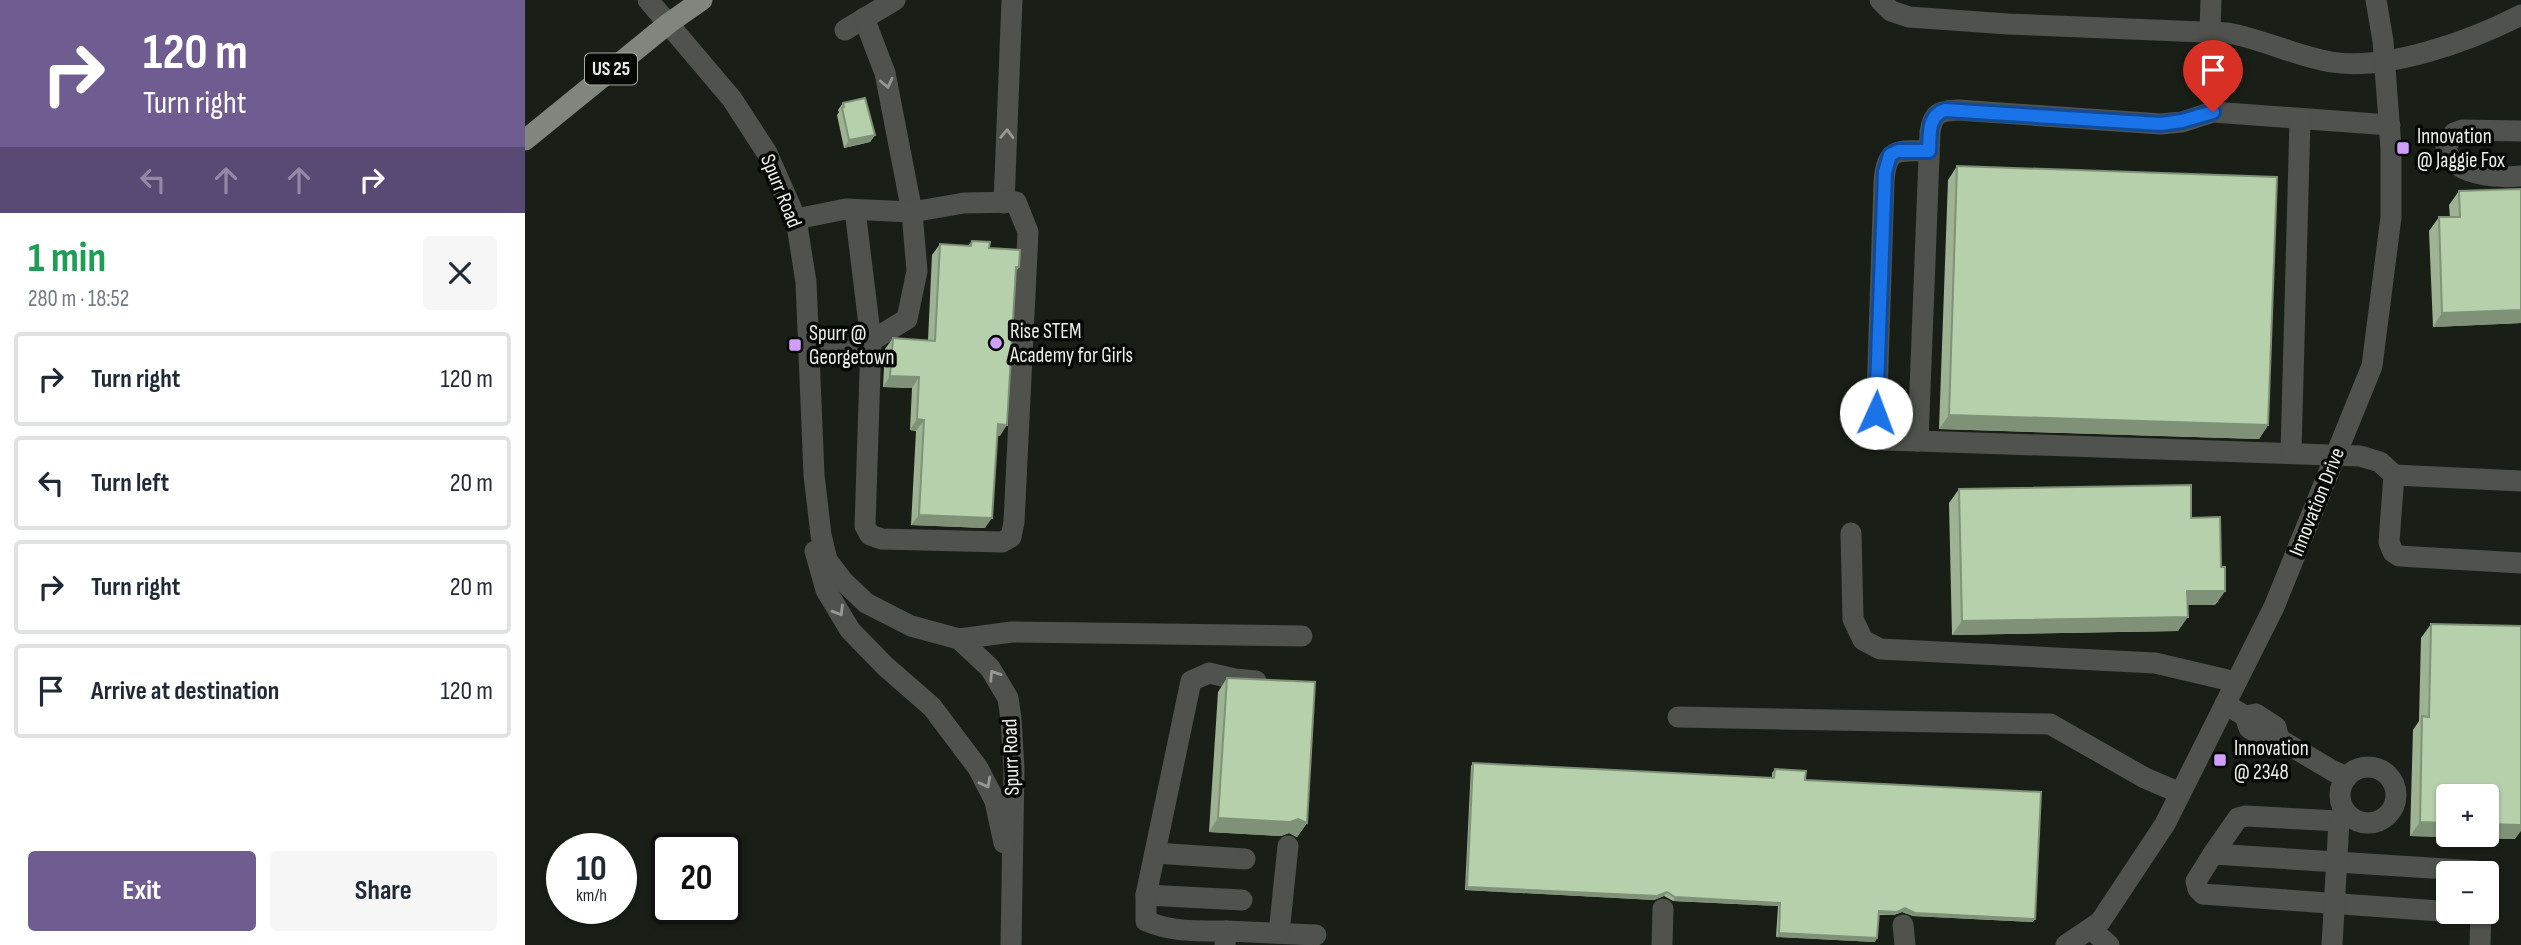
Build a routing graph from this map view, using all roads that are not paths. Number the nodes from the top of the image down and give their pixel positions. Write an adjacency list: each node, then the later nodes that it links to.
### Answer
1 (648, 0): 11 (street, Spurr Road)
2 (659, 0): 11 (street, Spurr Road)
3 (702, 0): 11 (main road, US 25)
4 (895, 0): 9 (street)
5 (1013, 0): 21 (street, one-way to 5)
6 (1880, 0): 13 (street)
7 (2211, 0): 13 (street)
8 (2376, 0): 14 (street, Innovation Drive)
9 (864, 18): 12 (street); 23 (street, one-way to 23)
10 (2519, 22): 14 (street)
11 (669, 23): 18 (main road, US 25); 24 (street, Spurr Road)
12 (845, 30)
13 (2210, 32): 14 (street)
14 (2385, 61): 16 (street, Innovation Drive)
15 (2300, 120): 16 (street); 19 (street); 28 (street)
16 (2390, 125): 29 (street, Innovation Drive)
17 (2521, 131): 20 (street)
18 (525, 140)
19 (1929, 151): 27 (street); 27 (street)
20 (2521, 176)
21 (1004, 203): 23 (street); 26 (street)
22 (855, 210): 23 (street); 24 (street); 26 (street)
23 (912, 212): 26 (street)
24 (796, 219): 25 (street, Spurr Road)
25 (809, 340): 26 (street); 30 (street, Spurr Road)
26 (871, 341)
27 (1918, 441): 28 (street)
28 (2291, 452): 29 (street)
29 (2336, 456): 31 (street); 38 (street, Innovation Drive)
30 (814, 475): 36 (street, Spurr Road); 50 (street, Spurr Road, one-way to 50)
31 (2394, 475): 32 (street); 34 (street)
32 (2521, 481)
33 (1851, 533): 38 (street)
34 (2521, 563)
35 (1302, 636): 36 (street)
36 (959, 639): 50 (street, Spurr Road, one-way to 36)
37 (1277, 682): 45 (street)
38 (2236, 682): 39 (street, Innovation Drive)
39 (2225, 704): 41 (street); 42 (street, Innovation Drive)
40 (1678, 717): 42 (street)
41 (2347, 776): 43 (street); 43 (street)
42 (2180, 793): 57 (street, Innovation Drive)
43 (2342, 816): 46 (street); 48 (street)
44 (1287, 846): 58 (street)
45 (1155, 853): 47 (street); 51 (street)
46 (2213, 854): 48 (street); 53 (street)
47 (1245, 859)
48 (2337, 863): 49 (street); 53 (street)
49 (2436, 869)
50 (1012, 886): 61 (street, Spurr Road)
51 (1146, 895): 52 (street); 60 (street)
52 (1243, 900)
53 (2334, 904): 55 (street); 65 (street)
54 (1663, 909): 62 (street)
55 (2436, 910)
56 (2481, 924): 66 (street)
57 (2091, 929): 63 (street, Innovation Drive); 64 (street)
58 (1279, 933): 59 (street); 60 (street)
59 (1316, 935)
60 (1226, 938)
61 (1011, 945)
62 (1662, 945)
63 (2066, 945)
64 (2109, 945)
65 (2332, 945)
66 (2480, 945)

